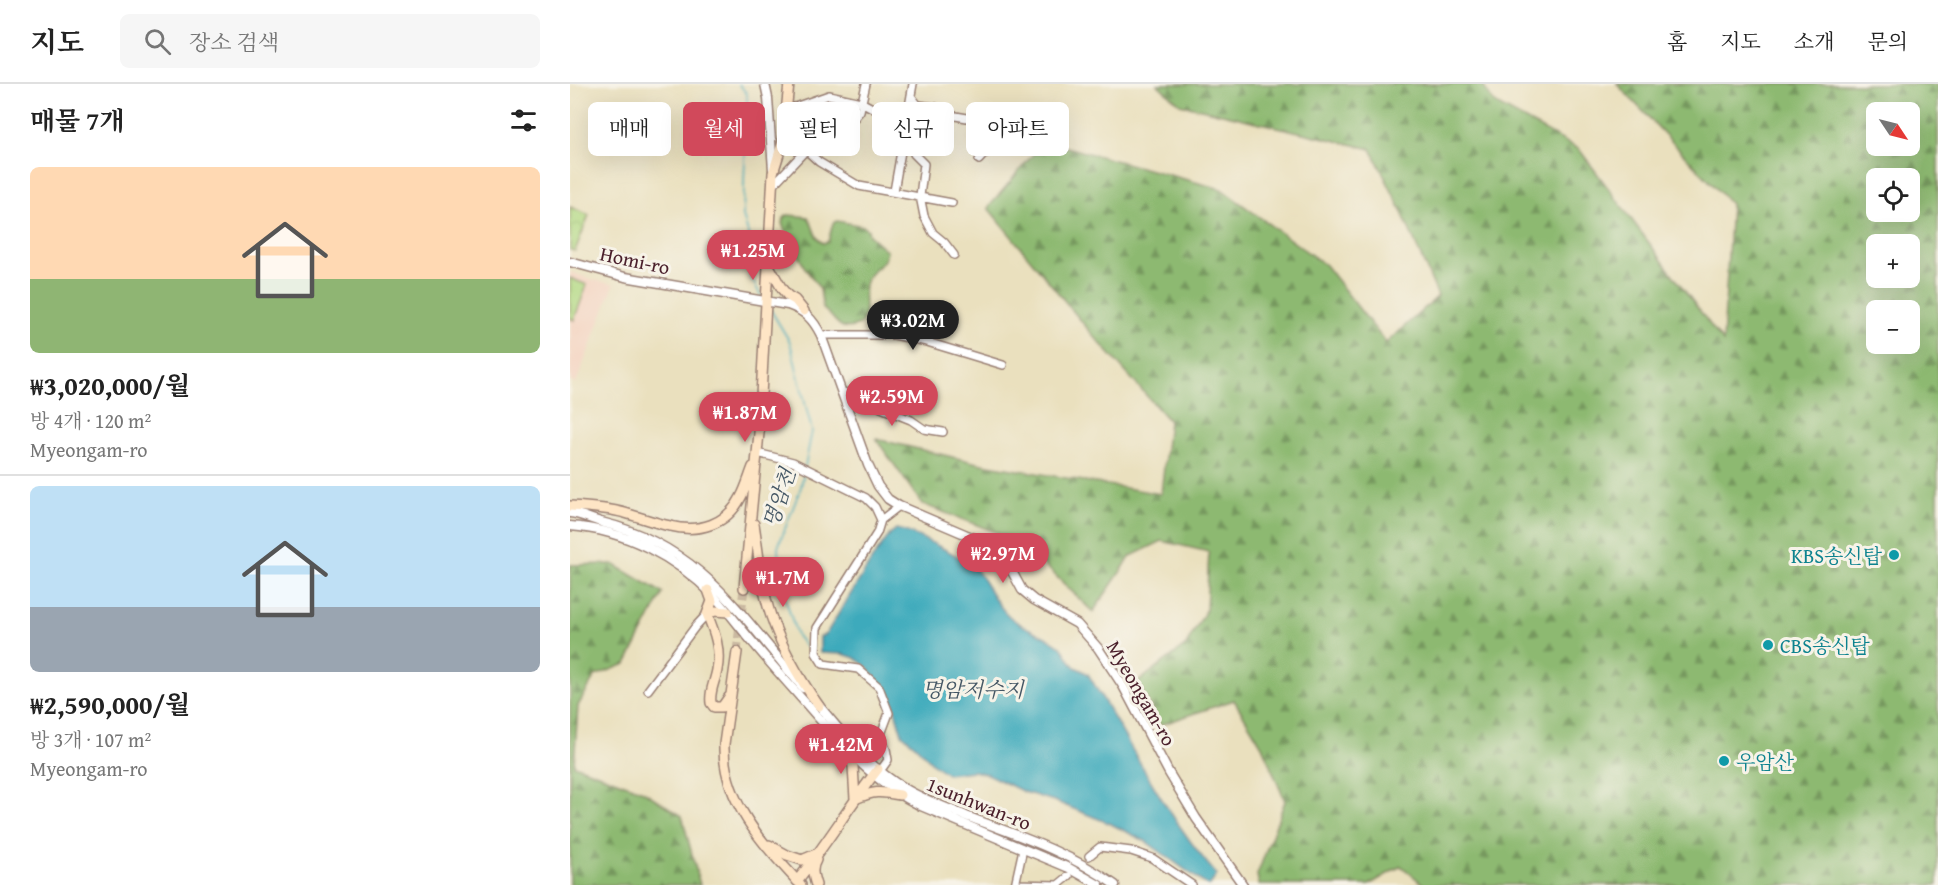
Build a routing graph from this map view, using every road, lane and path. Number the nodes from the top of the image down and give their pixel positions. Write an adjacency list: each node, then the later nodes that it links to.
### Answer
1 (765, 84): 18 (street)
2 (789, 84): 6 (main road)
3 (866, 84): 8 (street)
4 (913, 84): 5 (street)
5 (911, 96): 9 (street); 17 (street)
6 (787, 102)
7 (809, 102): 8 (street)
8 (861, 102): 10 (street); 11 (street)
9 (910, 102)
10 (872, 108)
11 (860, 111)
12 (778, 156): 18 (main road)
13 (800, 156): 19 (street)
14 (812, 156): 20 (street)
15 (900, 156): 20 (street)
16 (916, 156): 21 (street)
17 (980, 160)
18 (773, 173): 19 (main road)
19 (772, 186): 25 (main road)
20 (894, 191): 21 (street)
21 (920, 196): 22 (street); 23 (street)
22 (952, 202)
23 (954, 255)
24 (570, 262): 26 (street, Homi-ro)
25 (768, 264): 26 (main road); 27 (main road)
26 (765, 300): 27 (street); 32 (main road)
27 (804, 311): 28 (street, Myeongam-ro)
28 (822, 335): 29 (street); 30 (street, Myeongam-ro)
29 (1003, 365)
30 (842, 393): 31 (street); 34 (street, Myeongam-ro)
31 (943, 432)
32 (757, 453): 33 (main road); 35 (main road); 37 (street)
33 (570, 506)
34 (899, 506): 37 (street); 57 (street, Myeongam-ro)
35 (752, 509): 39 (main road); 46 (main road)
36 (570, 513): 46 (street, 1sunhwan-ro)
37 (881, 520): 48 (street)
38 (570, 526): 40 (street, 1sunhwan-ro)
39 (744, 588)
40 (708, 590): 41 (street, 1sunhwan-ro); 42 (main road)
41 (728, 612): 42 (main road); 47 (street, 1sunhwan-ro)
42 (707, 614): 44 (street); 45 (main road)
43 (737, 652): 45 (main road)
44 (648, 690)
45 (732, 690): 51 (main road)
46 (819, 706): 48 (street, 1sunhwan-ro)
47 (846, 748): 48 (street, 1sunhwan-ro); 50 (main road)
48 (875, 772): 49 (street, 1sunhwan-ro); 50 (main road); 61 (street, 1sunhwan-ro)
49 (900, 795): 50 (main road); 52 (street, 1sunhwan-ro)
50 (855, 799): 53 (main road)
51 (764, 843): 53 (main road); 56 (main road)
52 (1023, 849): 58 (street); 60 (street, 1sunhwan-ro)
53 (822, 850): 56 (main road); 59 (main road)
54 (1089, 856): 62 (street)
55 (1069, 876): 58 (street)
56 (799, 883)
57 (1239, 883)
58 (1015, 884)
59 (816, 885)
60 (1099, 885)
61 (1115, 885)
62 (1192, 885)

